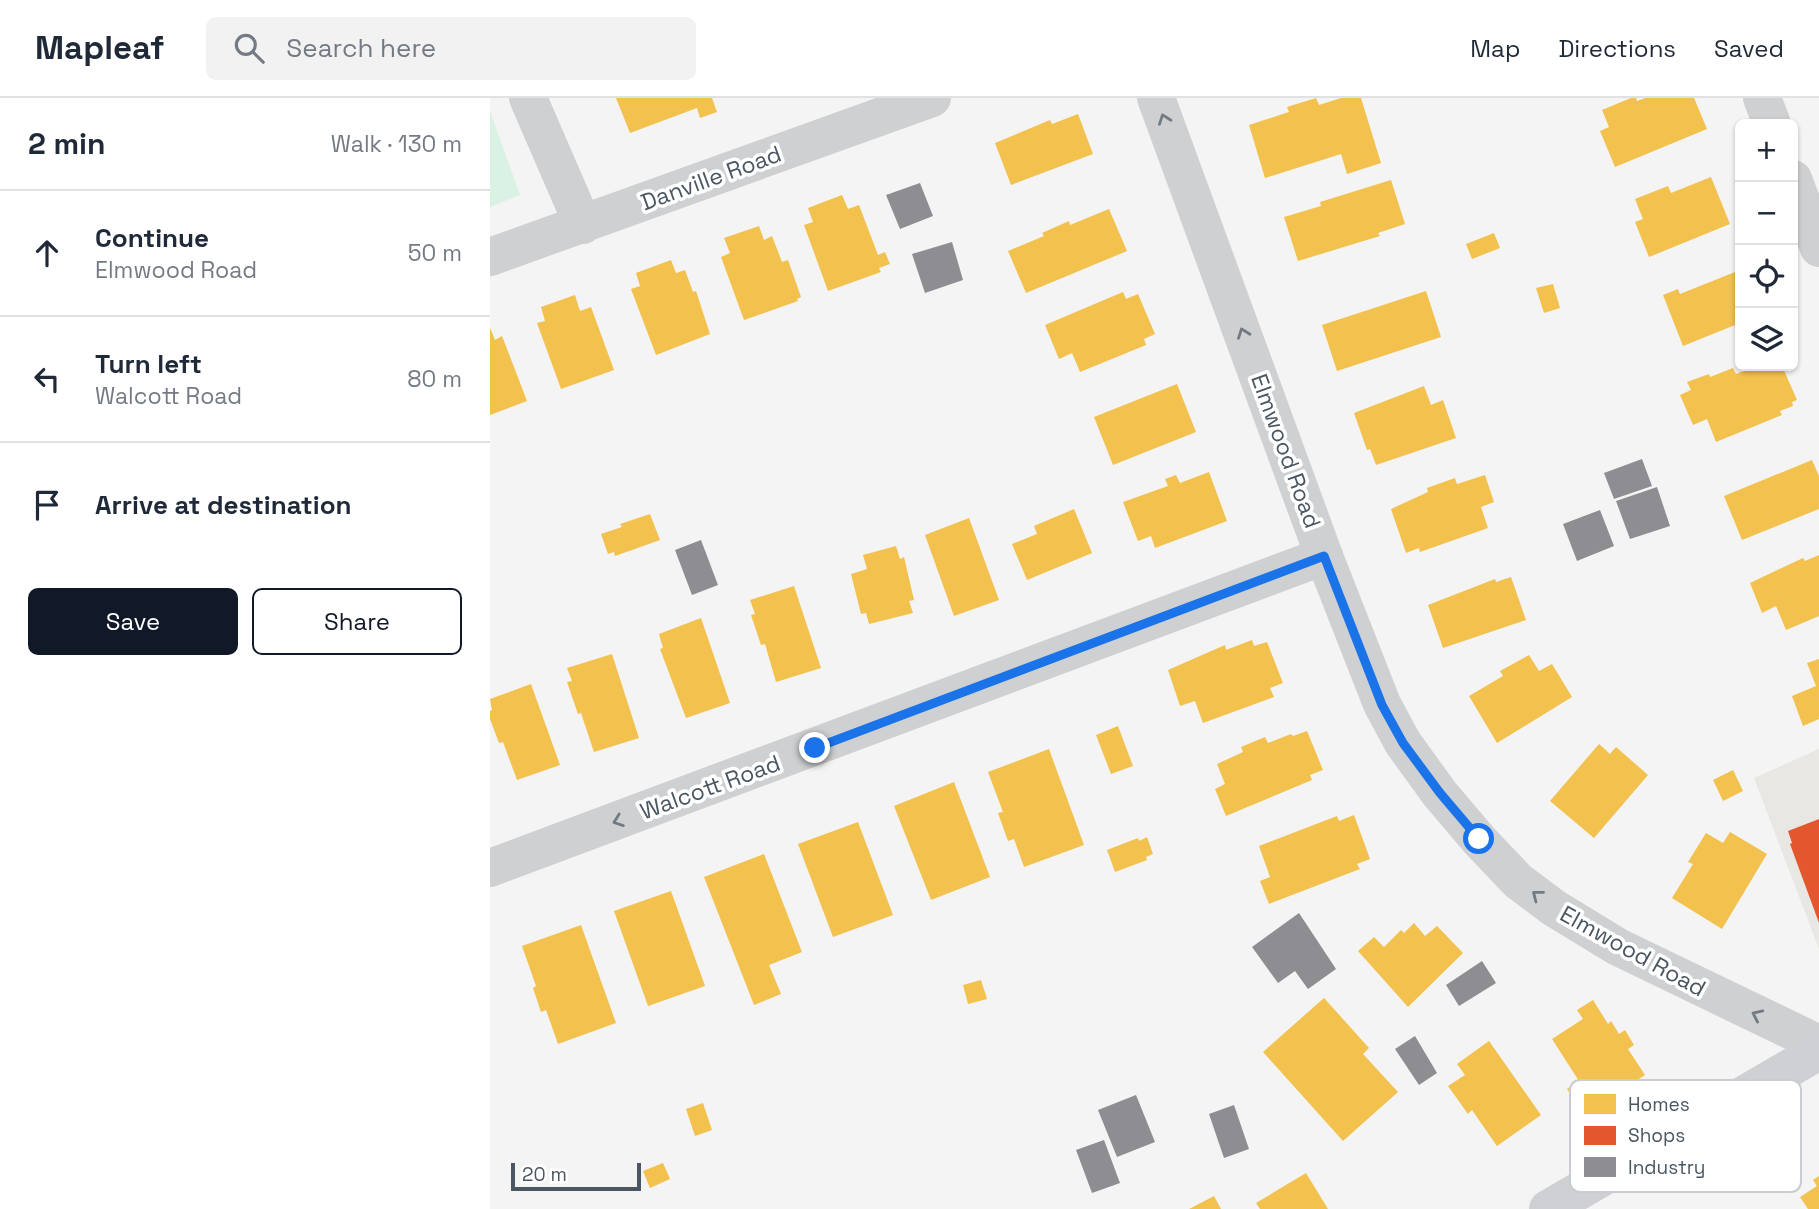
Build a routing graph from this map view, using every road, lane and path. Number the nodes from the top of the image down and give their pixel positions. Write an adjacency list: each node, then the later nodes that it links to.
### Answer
1 (528, 98): 7 (street)
2 (932, 98): 7 (street, Danville Road)
3 (1156, 98): 10 (street, Elmwood Road, one-way to 3)
4 (1762, 98): 5 (street)
5 (1770, 119)
6 (1794, 182): 8 (street)
7 (583, 225): 9 (street, Danville Road)
8 (1819, 248)
9 (490, 257)
10 (1324, 556): 11 (street, Walcott Road, one-way to 11); 12 (street, Elmwood Road, one-way to 10)
11 (490, 869)
12 (1819, 1044)
13 (1819, 1051): 14 (main road)
14 (1769, 1080)
15 (1577, 1192): 16 (main road)
16 (1548, 1209)

